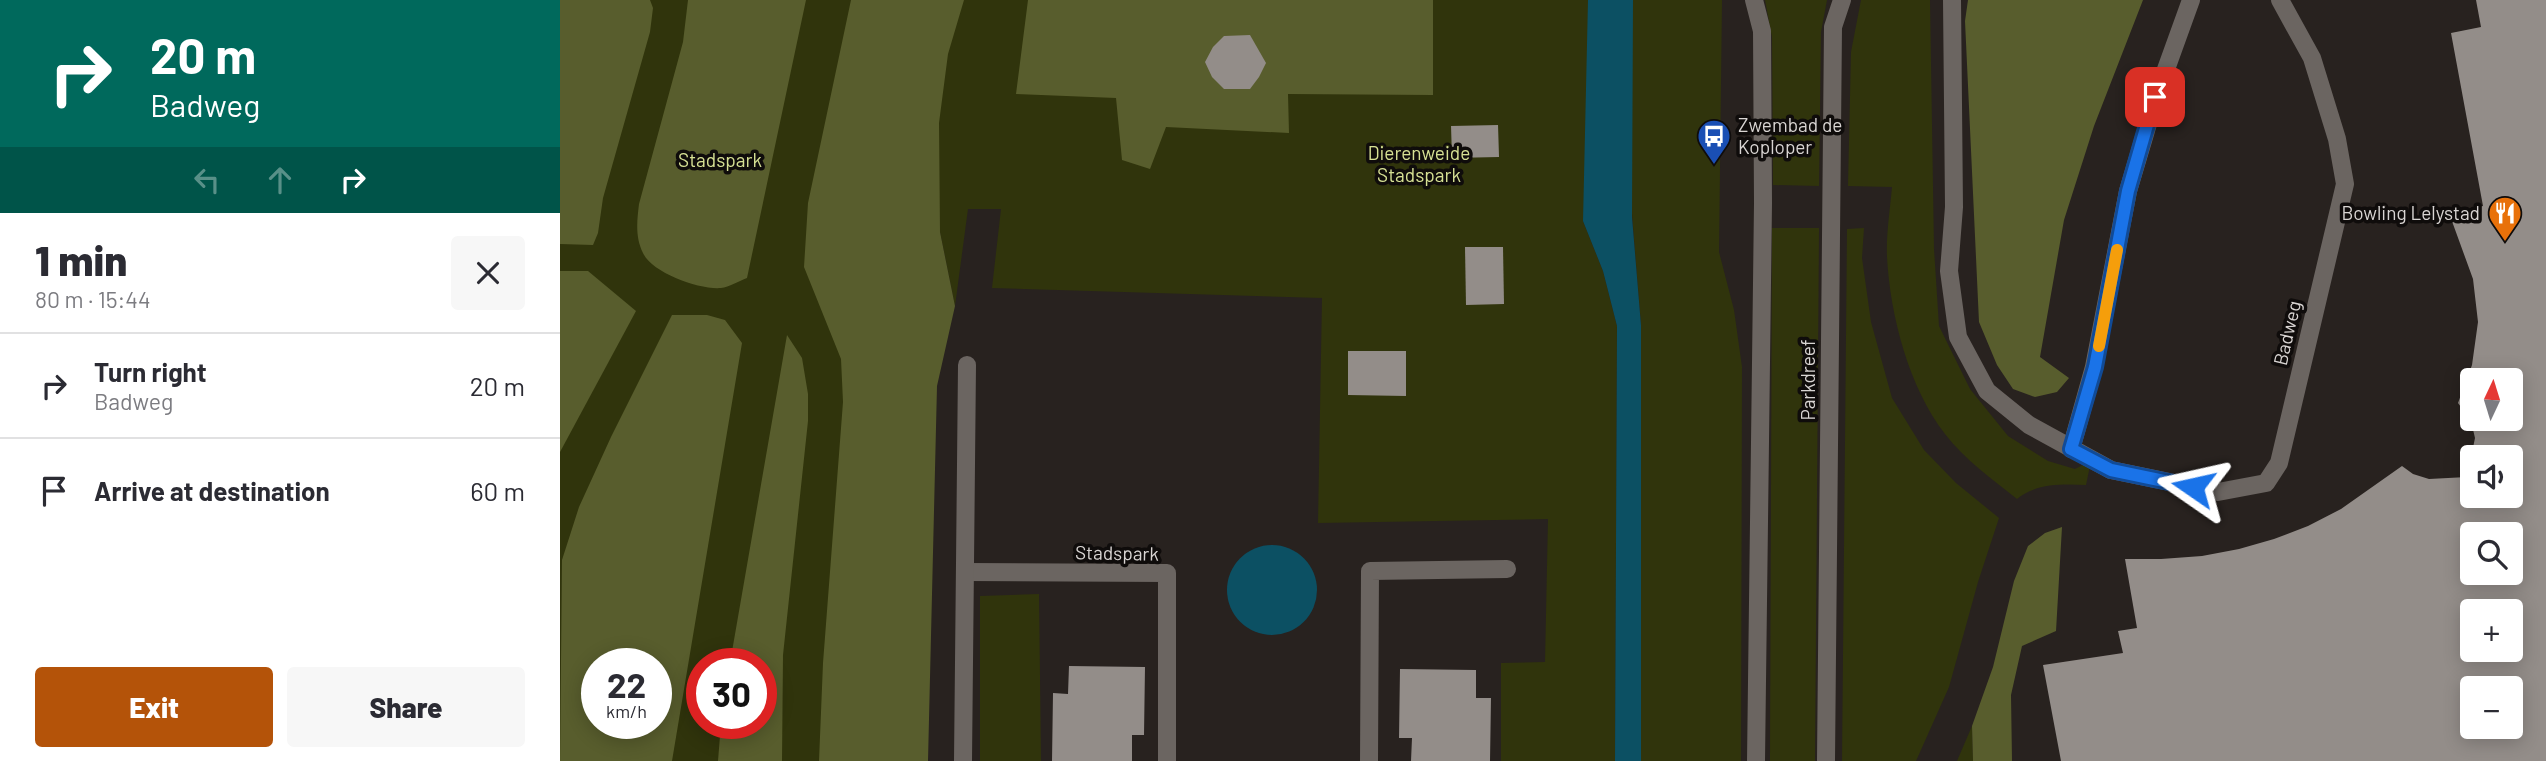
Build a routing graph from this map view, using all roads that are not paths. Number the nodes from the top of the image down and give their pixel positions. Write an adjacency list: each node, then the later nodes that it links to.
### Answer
1 (1754, 0): 13 (street)
2 (1842, 0): 14 (street, Parkdreef)
3 (1952, 0): 7 (street, Badweg)
4 (2191, 0): 7 (street)
5 (2280, 0): 7 (street, Badweg)
6 (967, 365): 9 (street)
7 (2071, 449)
8 (1507, 569): 12 (street)
9 (965, 572): 10 (street); 11 (street, Stadspark)
10 (963, 761)
11 (1167, 761)
12 (1369, 761)
13 (1756, 761)
14 (1826, 761)

